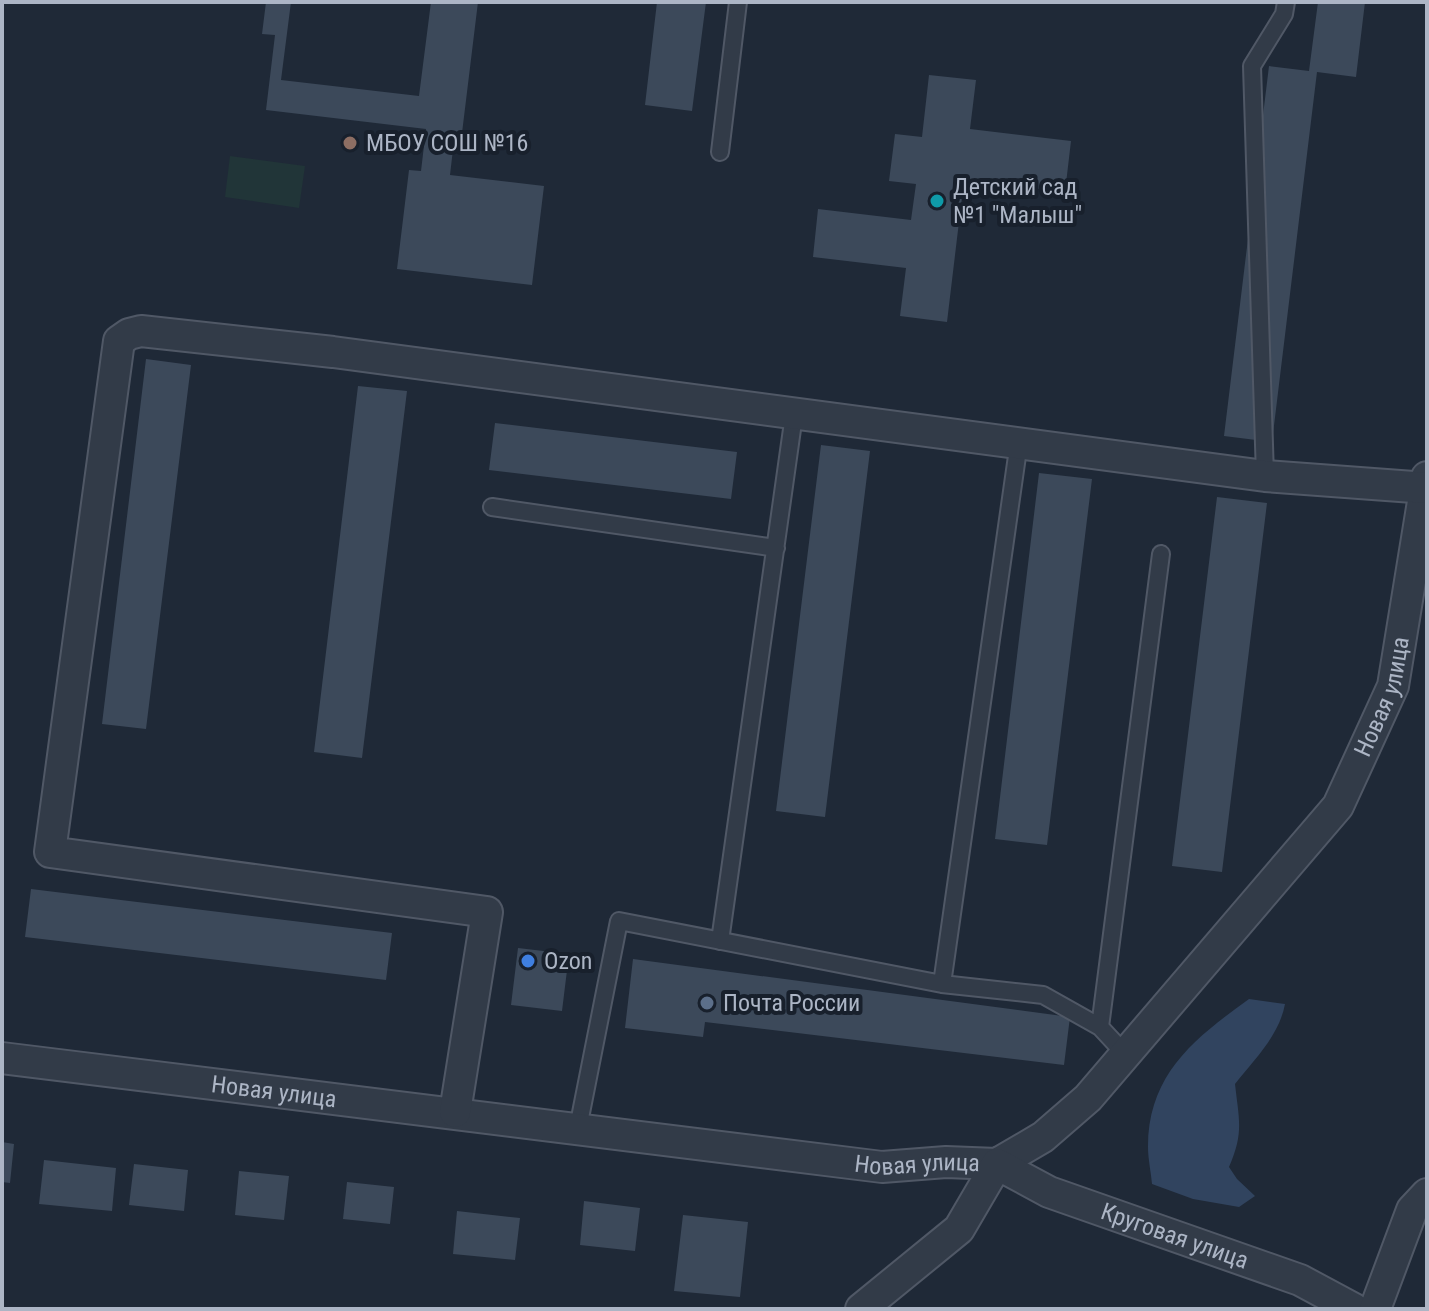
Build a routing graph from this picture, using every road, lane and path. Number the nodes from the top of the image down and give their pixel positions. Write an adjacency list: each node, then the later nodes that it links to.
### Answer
1 (738, 2): 3 (lane)
2 (1286, 2): 6 (lane)
3 (720, 152)
4 (794, 415): 5 (street); 9 (lane); 16 (street)
5 (1019, 442): 6 (street); 12 (lane)
6 (1265, 476): 7 (street)
7 (1427, 484): 14 (street, Новая улица)
8 (492, 507): 9 (lane)
9 (776, 548): 11 (lane)
10 (1161, 554): 13 (lane)
11 (720, 941): 12 (lane); 17 (lane)
12 (942, 984): 13 (lane)
13 (1100, 1027): 14 (lane)
14 (1126, 1055): 18 (street, Новая улица)
15 (2, 1058): 16 (street, Новая улица)
16 (455, 1112): 17 (street, Новая улица)
17 (578, 1128): 18 (street, Новая улица)
18 (997, 1164): 20 (street); 21 (street, Круговая улица)
19 (1427, 1194): 22 (street)
20 (861, 1309)
21 (1354, 1309)
22 (1375, 1309)

